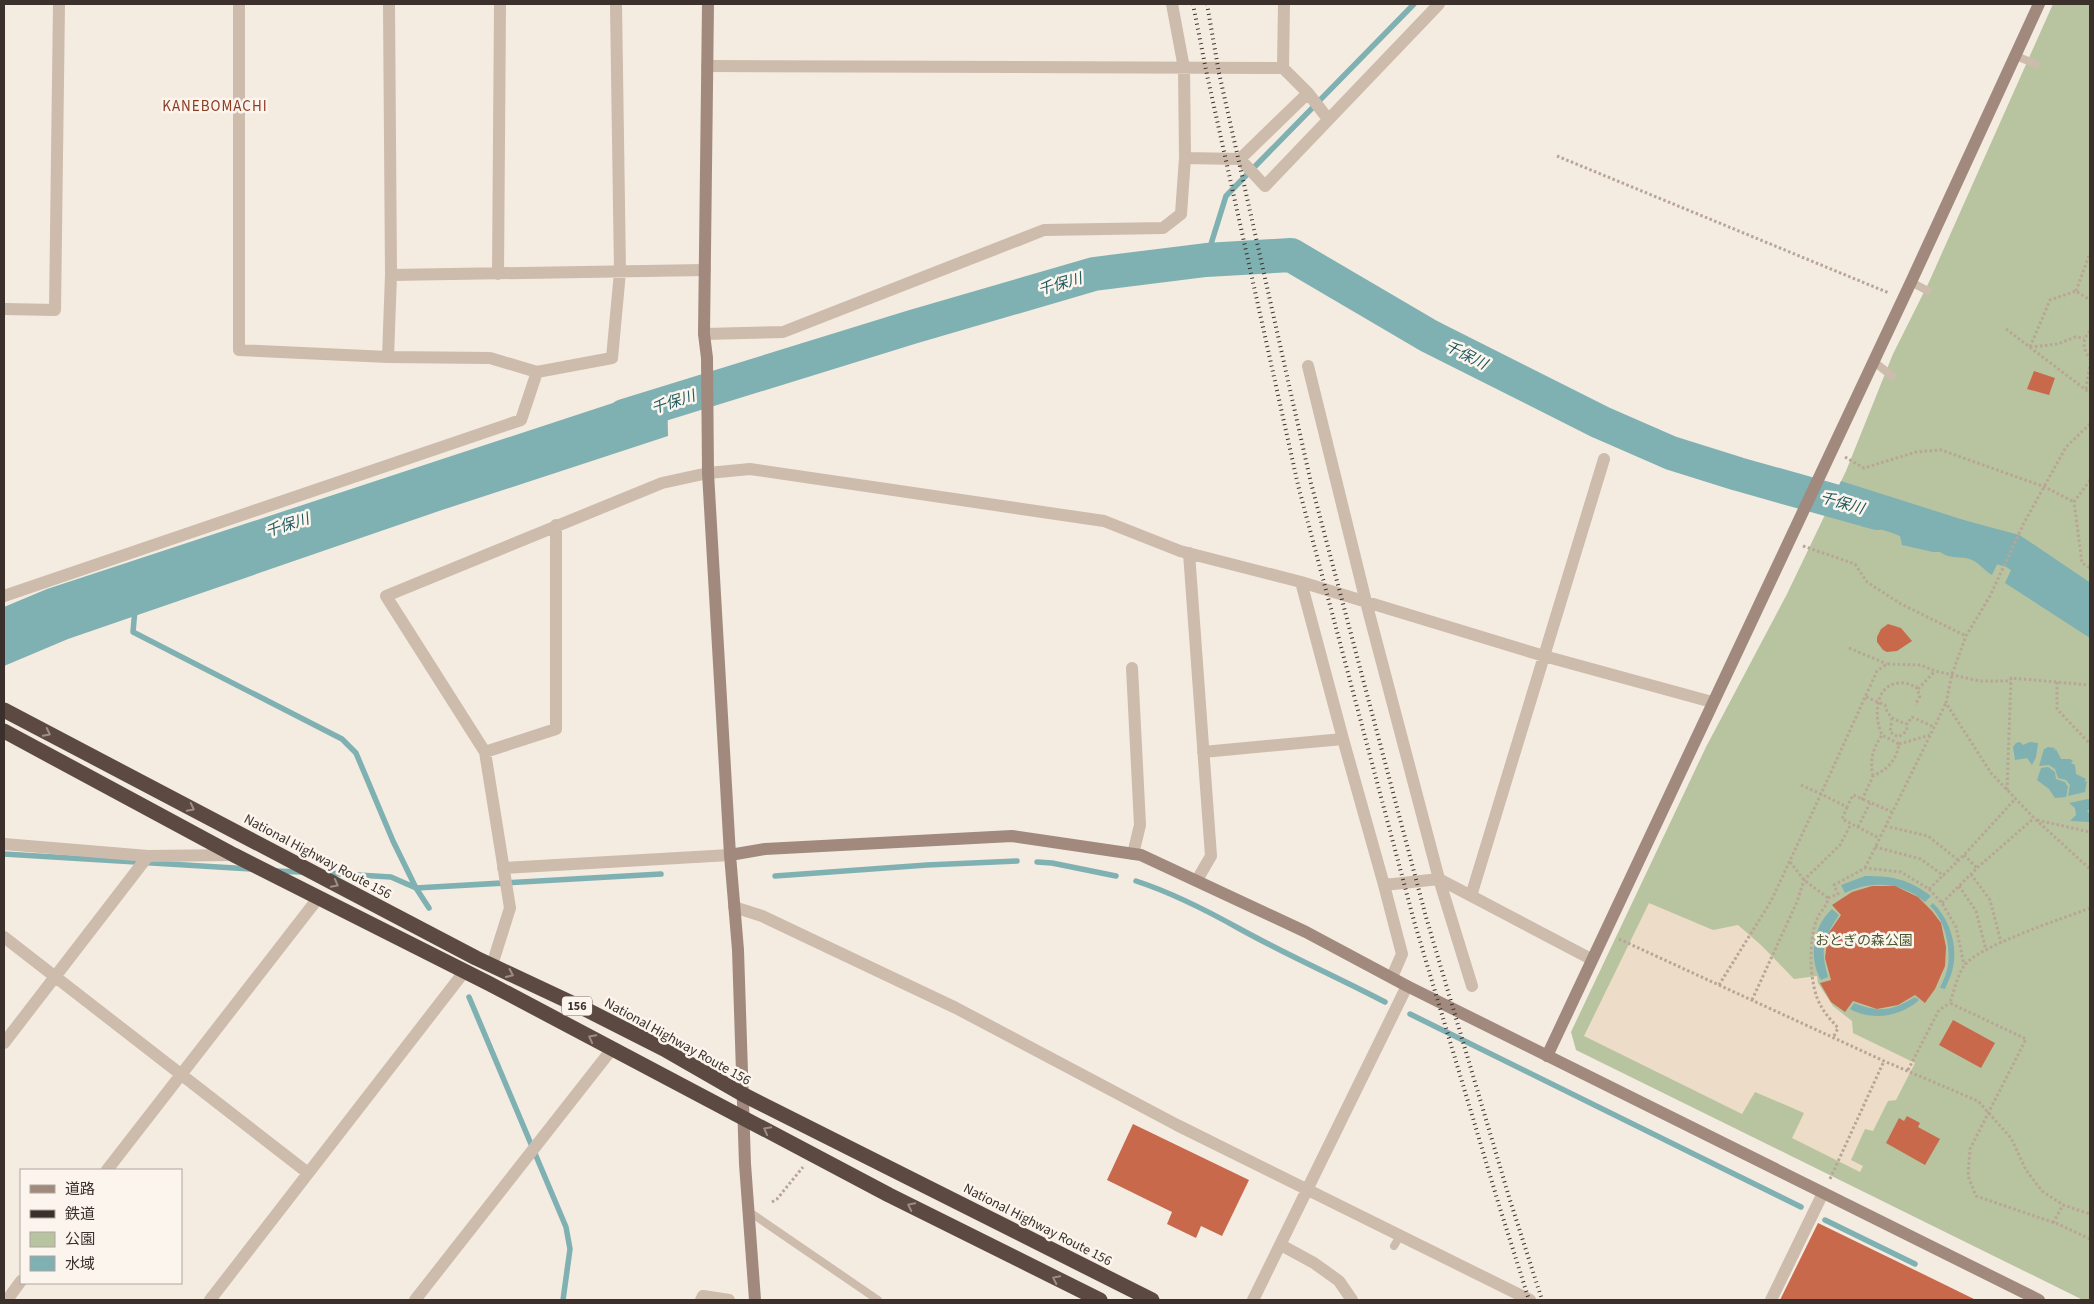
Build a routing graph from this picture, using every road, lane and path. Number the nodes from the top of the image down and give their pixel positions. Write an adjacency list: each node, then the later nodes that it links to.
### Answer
1 (59, 4): 31 (street)
2 (239, 4): 37 (street)
3 (389, 4): 25 (street)
4 (500, 4): 24 (street)
5 (616, 4): 23 (street)
6 (708, 4): 13 (street)
7 (1172, 4): 14 (street)
8 (1284, 4): 15 (street)
9 (1440, 4): 17 (street)
10 (2039, 4): 11 (street)
11 (2016, 56): 12 (lane); 26 (street)
12 (2036, 64)
13 (707, 66): 14 (street); 22 (street)
14 (1184, 68): 15 (street); 19 (street)
15 (1283, 68): 16 (street)
16 (1308, 93): 17 (street); 20 (street)
17 (1328, 118): 20 (street)
18 (1557, 156): 29 (path)
19 (1185, 158): 20 (street); 34 (street)
20 (1240, 159)
21 (2090, 254): 27 (path)
22 (705, 270): 23 (street); 34 (street)
23 (620, 272): 24 (street); 42 (street)
24 (498, 274): 25 (street)
25 (391, 275): 37 (street)
26 (1911, 282): 28 (lane); 29 (street)
27 (2076, 291): 30 (path); 36 (path)
28 (1928, 292)
29 (1903, 299): 39 (street)
30 (2090, 300)
31 (4, 309)
32 (2006, 329): 36 (path)
33 (2090, 331): 35 (path)
34 (704, 334): 49 (street)
35 (2084, 338): 36 (path); 38 (path)
36 (2030, 347): 44 (path)
37 (388, 357): 42 (street)
38 (2090, 359)
39 (1873, 361): 43 (lane); 47 (street)
40 (2090, 364): 44 (path)
41 (1308, 366): 59 (street)
42 (537, 372): 58 (street)
43 (1892, 376)
44 (2086, 389): 45 (path)
45 (2090, 393)
46 (2090, 424): 51 (path)
47 (1832, 448): 51 (path); 54 (street)
48 (1604, 459): 62 (street)
49 (708, 473): 53 (street); 55 (street); 110 (street)
50 (2090, 480): 52 (path)
51 (2045, 488): 52 (path); 60 (path)
52 (2074, 502): 56 (path)
53 (556, 525): 89 (street); 89 (street)
54 (1789, 540): 60 (path); 72 (street)
55 (1189, 553): 57 (street); 90 (street)
56 (2090, 568)
57 (1301, 582): 59 (street); 85 (street)
58 (4, 596)
59 (1366, 602): 62 (street); 121 (street)
60 (1966, 636): 66 (path)
61 (1850, 648): 63 (path)
62 (1544, 656): 72 (street); 127 (street)
63 (1886, 664): 65 (path); 71 (path)
64 (1132, 668): 108 (street)
65 (1935, 671): 66 (path); 70 (path)
66 (1952, 674): 67 (path); 74 (path)
67 (2012, 681): 68 (path); 93 (path)
68 (2057, 682): 69 (path); 88 (path)
69 (2090, 685)
70 (1918, 689): 73 (path); 75 (path)
71 (1866, 697): 73 (path); 94 (path)
72 (1712, 702): 133 (street)
73 (1878, 702): 77 (path); 82 (path)
74 (1946, 703): 79 (path); 93 (path)
75 (1915, 704)
76 (4, 710): 139 (highway, National Highway Route 156 / 156, one-way to 139)
77 (1892, 718): 78 (path); 81 (path)
78 (1908, 724): 79 (path); 84 (path)
79 (1934, 727): 83 (path)
80 (4, 731): 112 (highway, 156)
81 (1890, 732): 84 (path); 86 (path)
82 (1882, 735): 86 (path); 91 (path)
83 (1930, 735): 87 (path); 99 (path)
84 (1898, 737): 86 (path)
85 (1343, 739): 90 (street); 124 (street)
86 (1890, 740): 87 (path)
87 (1899, 744): 91 (path)
88 (2090, 744)
89 (485, 752): 116 (street)
90 (1203, 752): 122 (street)
91 (1874, 776): 96 (path)
92 (1801, 785): 94 (path)
93 (2007, 790): 95 (path)
94 (1821, 794): 98 (path); 114 (path)
95 (2016, 798): 100 (path); 109 (path)
96 (1862, 800): 97 (path); 98 (path)
97 (1870, 803): 99 (path); 103 (path)
98 (1848, 807): 101 (path)
99 (1892, 812): 102 (path)
100 (2035, 819): 104 (path); 115 (path); 118 (path)
101 (1851, 824): 103 (path); 123 (path)
102 (1885, 826): 105 (path); 113 (path)
103 (1858, 827): 105 (path)
104 (2090, 832)
105 (1879, 838): 107 (path)
106 (4, 844): 111 (street)
107 (1875, 847): 117 (path); 120 (path)
108 (1133, 854): 110 (street); 122 (street)
109 (1964, 854): 113 (path); 115 (path)
110 (730, 855): 116 (street); 131 (street)
111 (148, 856): 112 (street); 141 (street)
112 (234, 856): 128 (highway, 156)
113 (1958, 860): 120 (path)
114 (1790, 862): 123 (path); 143 (path)
115 (1976, 867): 119 (path)
116 (503, 868): 139 (street)
117 (1864, 868): 126 (path); 129 (path)
118 (2090, 869)
119 (1971, 874): 125 (path); 135 (path)
120 (1944, 876): 126 (path)
121 (1439, 879): 124 (street); 127 (street); 145 (street)
122 (1197, 880): 142 (street)
123 (1804, 880): 129 (path); 146 (path)
124 (1384, 885): 142 (street)
125 (1959, 886): 130 (path); 136 (path)
126 (1930, 890): 130 (path)
127 (1471, 896): 137 (street)
128 (319, 897): 140 (highway, 156); 154 (street)
129 (1828, 898): 148 (path)
130 (1941, 902): 138 (path)
131 (734, 907): 155 (street); 161 (street)
132 (2090, 908): 135 (path)
133 (1604, 932): 137 (street); 143 (path)
134 (4, 937): 141 (street)
135 (2001, 942): 136 (path)
136 (1986, 950): 138 (path)
137 (1592, 959): 151 (street)
138 (1964, 965): 147 (path)
139 (492, 966): 155 (highway, National Highway Route 156 / 156, one-way to 155)
140 (464, 972): 150 (highway, 156, one-way to 140); 160 (street)
141 (56, 977): 149 (street); 154 (street)
142 (1392, 977): 144 (street)
143 (1720, 985): 146 (path)
144 (1407, 986): 151 (street); 161 (street)
145 (1472, 986)
146 (1752, 1000): 148 (path)
147 (1950, 1002): 153 (path); 156 (path)
148 (1834, 1036): 152 (path)
149 (4, 1044)
150 (612, 1049): 157 (highway, 156); 173 (street)
151 (1547, 1056): 162 (street)
152 (1884, 1061): 153 (path); 162 (path)
153 (1908, 1070): 156 (path)
154 (182, 1074): 159 (street); 160 (street)
155 (744, 1096): 157 (street); 179 (highway, National Highway Route 156 / 156)
156 (1989, 1114): 164 (path); 167 (path)
157 (744, 1118): 165 (street); 178 (highway, 156, one-way to 157)
158 (803, 1166): 163 (path)
159 (108, 1169)
160 (308, 1173): 172 (street)
161 (1308, 1191): 169 (street); 182 (street)
162 (1824, 1193): 183 (street); 184 (street)
163 (772, 1202)
164 (2062, 1205): 166 (path); 167 (path)
165 (748, 1211): 176 (street); 177 (lane)
166 (2090, 1214)
167 (2054, 1223): 168 (path)
168 (2090, 1239)
169 (1281, 1245): 180 (street); 181 (street)
170 (20, 1282): 171 (street)
171 (7, 1300)
172 (210, 1300)
173 (415, 1300)
174 (702, 1300): 175 (street)
175 (729, 1300)
176 (755, 1300)
177 (878, 1300)
178 (1100, 1300)
179 (1152, 1300)
180 (1254, 1300)
181 (1352, 1300)
182 (1527, 1300)
183 (1771, 1300)
184 (2039, 1300)

